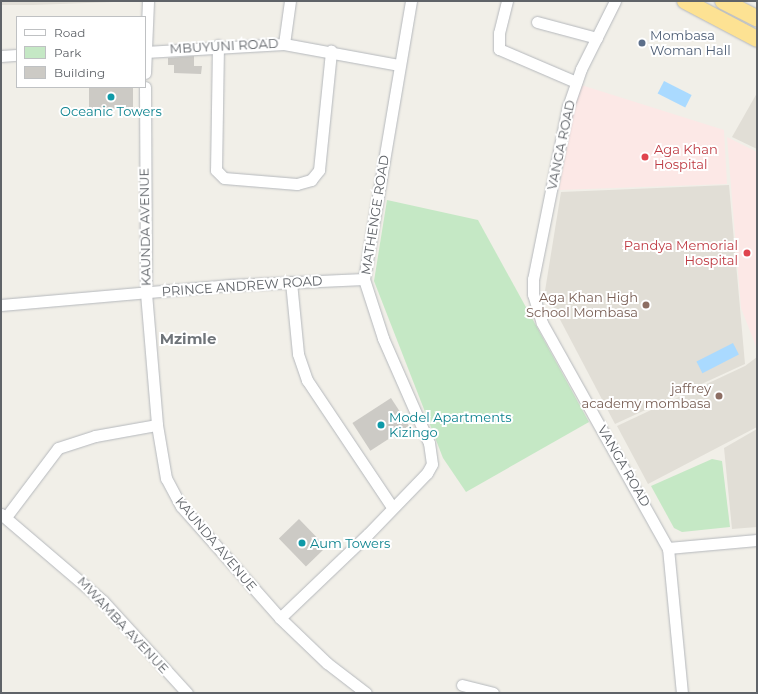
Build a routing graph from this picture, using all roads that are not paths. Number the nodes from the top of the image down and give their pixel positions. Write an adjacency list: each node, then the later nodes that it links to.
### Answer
1 (148, 1): 10 (street)
2 (290, 1): 13 (street, MBUYUNI ROAD)
3 (411, 1): 19 (street, MATHENGE ROAD)
4 (507, 1): 20 (street)
5 (615, 1): 11 (street, VANGA ROAD)
6 (685, 1): 12 (highway)
7 (723, 1): 8 (highway)
8 (757, 18)
9 (536, 22): 11 (street)
10 (146, 35)
11 (597, 38): 20 (street, VANGA ROAD)
12 (757, 39)
13 (284, 44): 14 (street, MBUYUNI ROAD); 15 (street)
14 (218, 45): 15 (street); 16 (street, MBUYUNI ROAD)
15 (331, 51): 19 (street)
16 (146, 52)
17 (16, 55): 18 (street)
18 (1, 56)
19 (398, 64): 22 (street, MATHENGE ROAD)
20 (576, 82): 30 (street, VANGA ROAD)
21 (145, 88): 24 (street, KAUNDA AVENUE)
22 (364, 279): 23 (street, PRINCE ANDREW ROAD); 27 (street, MATHENGE ROAD)
23 (291, 282): 24 (street, PRINCE ANDREW ROAD); 27 (street)
24 (146, 293): 25 (street, PRINCE ANDREW ROAD); 26 (street, KAUNDA AVENUE)
25 (1, 305)
26 (158, 425): 28 (street); 31 (street, KAUNDA AVENUE)
27 (392, 507): 31 (street, MATHENGE ROAD)
28 (3, 516): 33 (street, MWAMBA AVENUE)
29 (757, 540): 30 (street)
30 (668, 548): 36 (street, VANGA ROAD)
31 (280, 618): 34 (street, KAUNDA AVENUE)
32 (462, 685): 35 (street)
33 (186, 693)
34 (366, 693)
35 (493, 693)
36 (682, 693)

